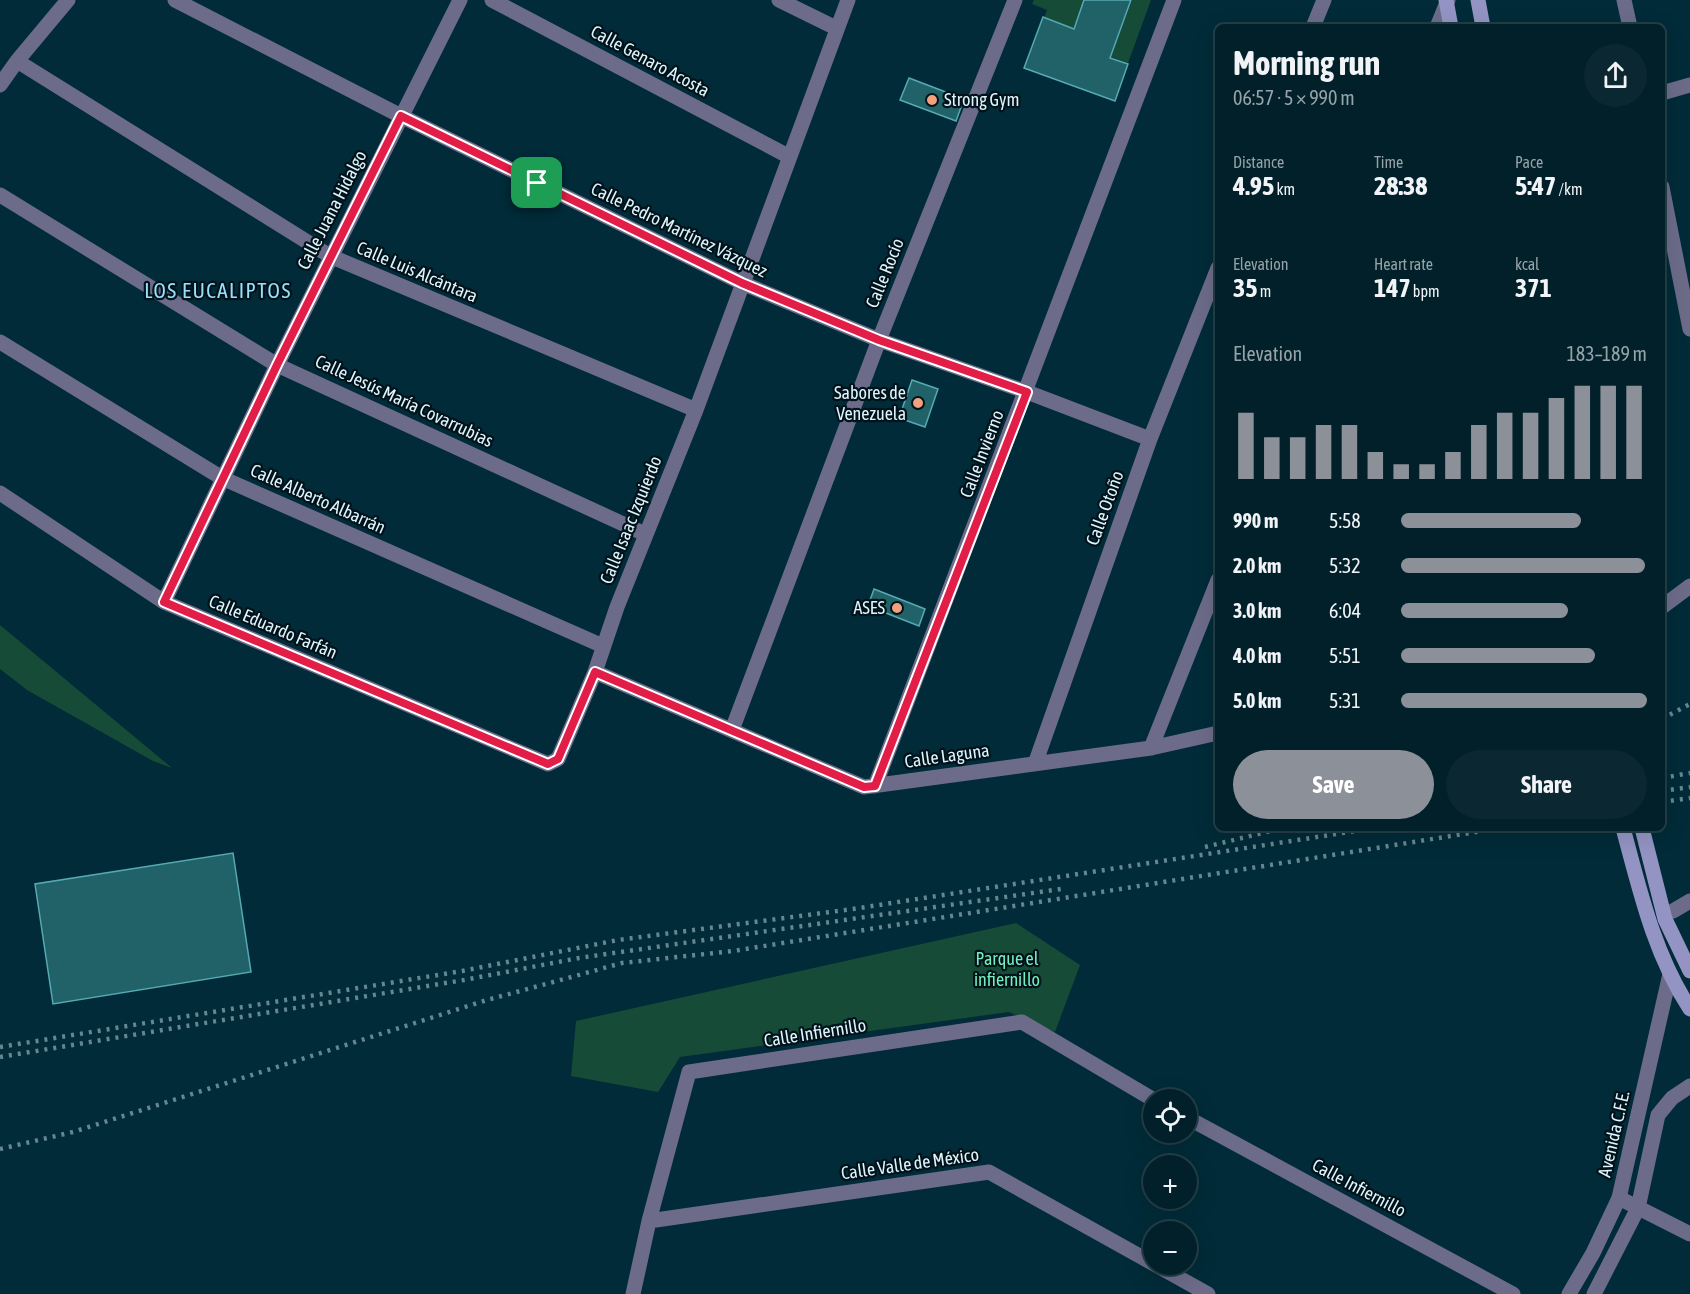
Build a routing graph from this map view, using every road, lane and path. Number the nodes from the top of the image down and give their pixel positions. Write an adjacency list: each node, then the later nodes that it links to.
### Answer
1 (68, 0): 19 (street)
2 (176, 0): 23 (street, Calle Pedro Martínez Vázquez)
3 (460, 0): 23 (street, Calle Juana Hidalgo)
4 (492, 0): 24 (street, Calle Genaro Acosta)
5 (779, 0): 18 (street)
6 (848, 0): 18 (street, Calle Isaac Izquierdo)
7 (1015, 0): 32 (street, Calle Rocío)
8 (1174, 0): 35 (street, Calle Invierno)
9 (1324, 0): 13 (street)
10 (1478, 0): 16 (main road)
11 (1624, 0): 17 (street)
12 (1447, 1): 14 (street); 15 (main road)
13 (1314, 24)
14 (1438, 24)
15 (1451, 24)
16 (1482, 24)
17 (1629, 24)
18 (836, 28): 24 (street, Calle Isaac Izquierdo)
19 (16, 61): 20 (street); 28 (street, Calle Luis Alcántara)
20 (0, 85)
21 (1690, 85): 22 (street)
22 (1665, 92)
23 (401, 116): 28 (street, Calle Juana Hidalgo); 30 (street, Calle Pedro Martínez Vázquez)
24 (789, 156): 30 (street, Calle Isaac Izquierdo)
25 (0, 195): 34 (street, Calle Jesús María Covarrubias)
26 (1665, 218): 27 (street)
27 (1667, 238): 31 (street)
28 (330, 256): 34 (street, Calle Juana Hidalgo); 36 (street, Calle Luis Alcántara)
29 (1215, 276): 37 (street, Calle Otoño)
30 (742, 283): 32 (street, Calle Pedro Martínez Vázquez); 36 (street, Calle Isaac Izquierdo)
31 (1690, 329)
32 (879, 340): 35 (street, Calle Pedro Martínez Vázquez); 47 (street, Calle Rocío)
33 (0, 342): 38 (street, Calle Alberto Albarrán)
34 (277, 365): 38 (street, Calle Juana Hidalgo); 40 (street, Calle Jesús María Covarrubias)
35 (1027, 392): 37 (street, Calle Pedro Martínez Vázquez); 52 (street, Calle Invierno)
36 (696, 410): 40 (street, Calle Isaac Izquierdo)
37 (1150, 440): 51 (street, Calle Otoño)
38 (222, 478): 43 (street, Calle Juana Hidalgo); 45 (street, Calle Alberto Albarrán)
39 (0, 493): 43 (street, Calle Eduardo Farfán)
40 (645, 534): 45 (street, Calle Isaac Izquierdo)
41 (1690, 586): 44 (street)
42 (1215, 588): 49 (street)
43 (164, 602): 50 (street, Calle Eduardo Farfán)
44 (1665, 605)
45 (603, 646): 46 (street, Calle Isaac Izquierdo)
46 (595, 672): 47 (street, Calle Laguna); 50 (street, Calle Isaac Izquierdo)
47 (732, 730): 52 (street, Calle Laguna)
48 (1215, 734): 49 (street, Calle Laguna)
49 (1151, 748): 51 (street, Calle Laguna)
50 (548, 764)
51 (1035, 764): 52 (street, Calle Laguna)
52 (875, 786)
53 (1624, 831): 58 (main road)
54 (1643, 831): 57 (main road)
55 (1690, 901): 56 (street)
56 (1673, 911)
57 (1690, 971)
58 (1670, 974): 59 (main road); 63 (street, Avenida C.F.E.)
59 (1690, 1010)
60 (1690, 1086): 64 (street)
61 (1143, 1094): 65 (street, Calle Infiernillo)
62 (1197, 1123): 71 (street, Calle Infiernillo)
63 (1619, 1198): 64 (street); 72 (street, Avenida C.F.E.)
64 (1638, 1208): 66 (street); 73 (street)
65 (649, 1221): 67 (street, Calle Valle de México); 69 (street, Calle Infiernillo)
66 (1690, 1234)
67 (1143, 1258)
68 (1174, 1275): 70 (street, Calle Valle de México)
69 (633, 1294)
70 (1208, 1294)
71 (1513, 1294)
72 (1569, 1294)
73 (1594, 1294)

